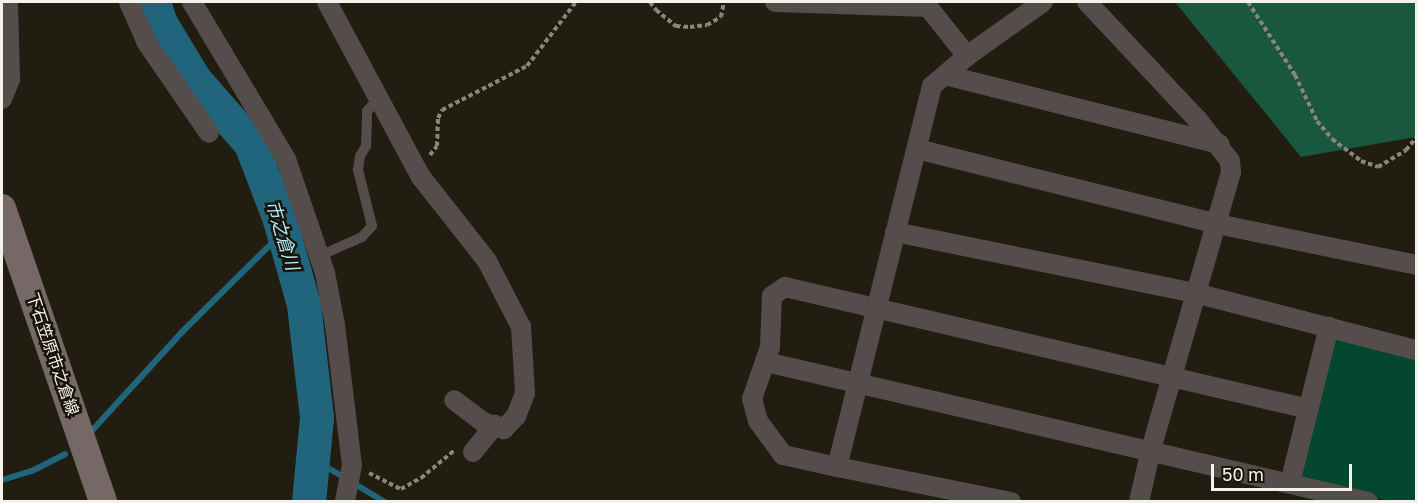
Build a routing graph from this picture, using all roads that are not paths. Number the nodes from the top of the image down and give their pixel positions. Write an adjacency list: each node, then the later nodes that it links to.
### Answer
1 (8, 2): 10 (street)
2 (129, 2): 12 (street)
3 (192, 2): 18 (street)
4 (327, 2): 11 (street)
5 (775, 2): 8 (street)
6 (1043, 2): 8 (street)
7 (1087, 2): 13 (street)
8 (967, 56): 9 (street)
9 (945, 75): 13 (street); 14 (street)
10 (2, 99)
11 (378, 99): 18 (lane); 29 (street)
12 (208, 133)
13 (1219, 144): 16 (street)
14 (917, 149): 16 (street); 17 (street)
15 (2, 208): 35 (main road, 下石笠原市之倉線)
16 (1217, 224): 19 (street); 20 (street)
17 (895, 232): 20 (street); 21 (street)
18 (319, 256): 34 (street)
19 (1416, 265)
20 (1195, 293): 22 (street); 25 (street)
21 (878, 309): 24 (street); 25 (street); 26 (street)
22 (1329, 327): 23 (street); 28 (street)
23 (1416, 350)
24 (766, 362): 26 (street); 32 (street)
25 (1171, 377): 28 (street); 30 (street)
26 (859, 385): 30 (street); 32 (street)
27 (454, 400): 29 (street)
28 (1309, 409): 33 (street)
29 (489, 423): 31 (street)
30 (1150, 449): 33 (street); 37 (street)
31 (473, 452)
32 (837, 467): 36 (street)
33 (1290, 483): 38 (street)
34 (346, 495)
35 (103, 501)
36 (1011, 501)
37 (1139, 501)
38 (1368, 501)

